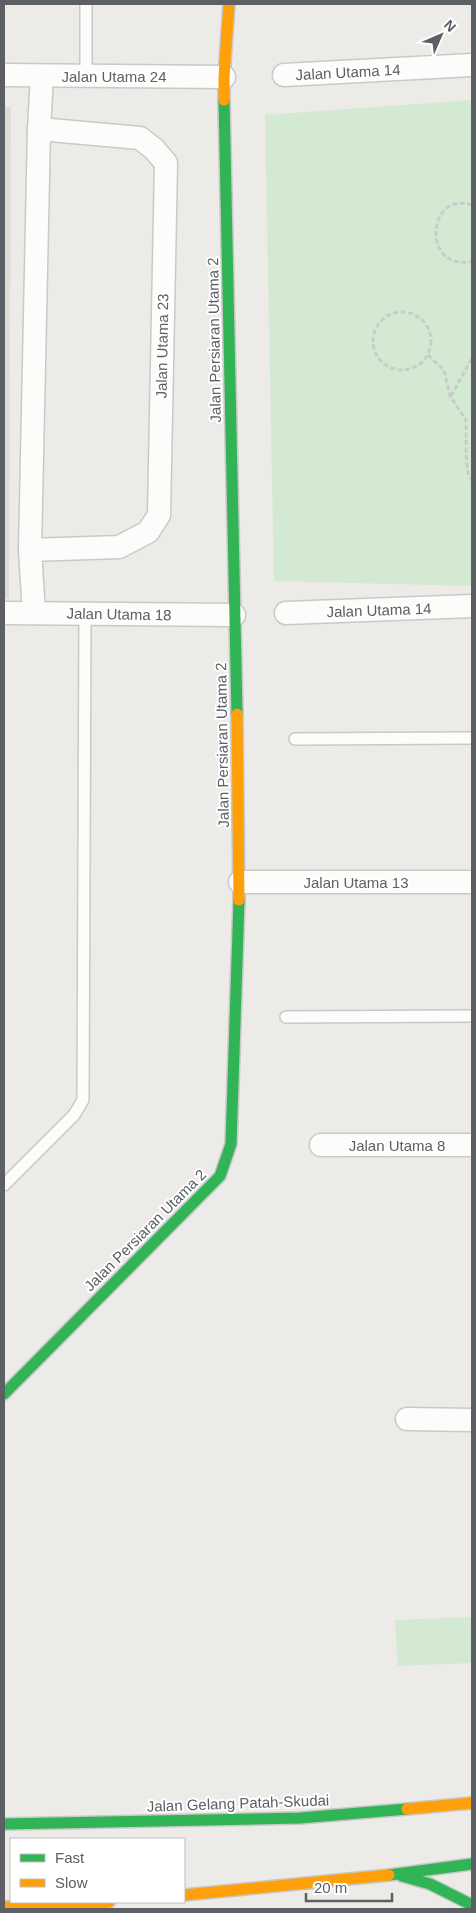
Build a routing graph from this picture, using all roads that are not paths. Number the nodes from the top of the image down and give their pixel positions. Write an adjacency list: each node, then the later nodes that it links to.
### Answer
1 (86, 4): 7 (lane)
2 (229, 4): 8 (street, Jalan Persiaran Utama 2)
3 (472, 65): 5 (street, Jalan Utama 14)
4 (4, 75): 6 (street, Jalan Utama 24)
5 (284, 75)
6 (42, 76): 7 (street, Jalan Utama 24); 9 (street)
7 (86, 76): 8 (street, Jalan Utama 24)
8 (224, 77): 16 (street, Jalan Persiaran Utama 2)
9 (39, 129): 10 (street); 10 (street, Jalan Utama 23)
10 (30, 550): 13 (street)
11 (472, 606): 14 (street, Jalan Utama 14)
12 (4, 613): 13 (street, Jalan Utama 18)
13 (34, 613): 15 (street, Jalan Utama 18)
14 (286, 613)
15 (85, 614): 16 (street, Jalan Utama 18); 25 (lane)
16 (234, 615): 19 (street, Jalan Persiaran Utama 2)
17 (472, 738): 18 (lane)
18 (295, 739)
19 (240, 882): 20 (street, Jalan Utama 13); 26 (street, Jalan Persiaran Utama 2)
20 (472, 882)
21 (472, 1016): 22 (lane)
22 (286, 1017)
23 (321, 1145): 24 (street, Jalan Utama 8)
24 (472, 1145)
25 (4, 1185)
26 (4, 1394)
27 (407, 1419): 28 (street)
28 (472, 1420)
29 (472, 1803): 30 (street, Jalan Gelang Patah-Skudai)
30 (4, 1824)
31 (472, 1864): 32 (street)
32 (396, 1874): 33 (street); 35 (street)
33 (185, 1895)
34 (98, 1903): 36 (street)
35 (472, 1905)
36 (4, 1907)

